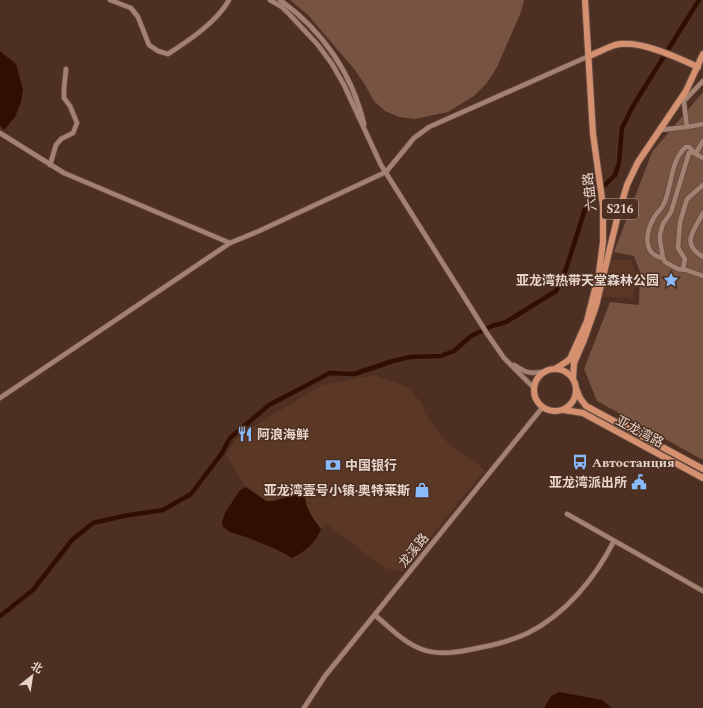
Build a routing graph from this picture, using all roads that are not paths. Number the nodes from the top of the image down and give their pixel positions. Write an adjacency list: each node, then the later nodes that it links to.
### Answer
1 (110, 0): 2 (street)
2 (229, 0)
3 (270, 0): 16 (street)
4 (280, 0): 16 (street)
5 (585, 0): 7 (main road, 六盘路 / S216)
6 (703, 54): 8 (main road, S216)
7 (589, 56): 8 (main road); 21 (street); 30 (main road, 六盘路 / S216)
8 (698, 67): 11 (main road, S216)
9 (66, 69): 20 (street)
10 (703, 81): 11 (street)
11 (684, 98): 13 (street); 14 (main road, S216)
12 (703, 124): 13 (street)
13 (687, 127): 14 (street)
14 (660, 130): 32 (main road, S216)
15 (0, 133): 20 (street)
16 (368, 137): 21 (street)
17 (703, 141): 18 (street)
18 (695, 153): 19 (street); 26 (street); 26 (street)
19 (703, 158)
20 (50, 165): 24 (street)
21 (386, 172): 24 (street); 29 (street)
22 (703, 185): 27 (street)
23 (703, 213): 25 (street)
24 (230, 243): 35 (street)
25 (703, 257)
26 (663, 258): 27 (street)
27 (683, 269): 28 (street)
28 (703, 276)
29 (504, 358): 31 (street); 33 (street)
30 (555, 369): 31 (main road, S216); 32 (main road)
31 (542, 372): 33 (main road)
32 (573, 379): 34 (main road, S216)
33 (533, 387): 36 (main road)
34 (576, 388): 37 (main road); 38 (main road, 亚龙湾路 / S216)
35 (0, 398)
36 (542, 408): 37 (main road); 43 (street, 龙溪路)
37 (564, 410): 39 (main road, 亚龙湾路)
38 (703, 469)
39 (703, 478)
40 (567, 514): 41 (street)
41 (614, 541): 42 (street); 43 (street)
42 (703, 591)
43 (375, 615): 44 (street, 龙溪路)
44 (304, 708)

